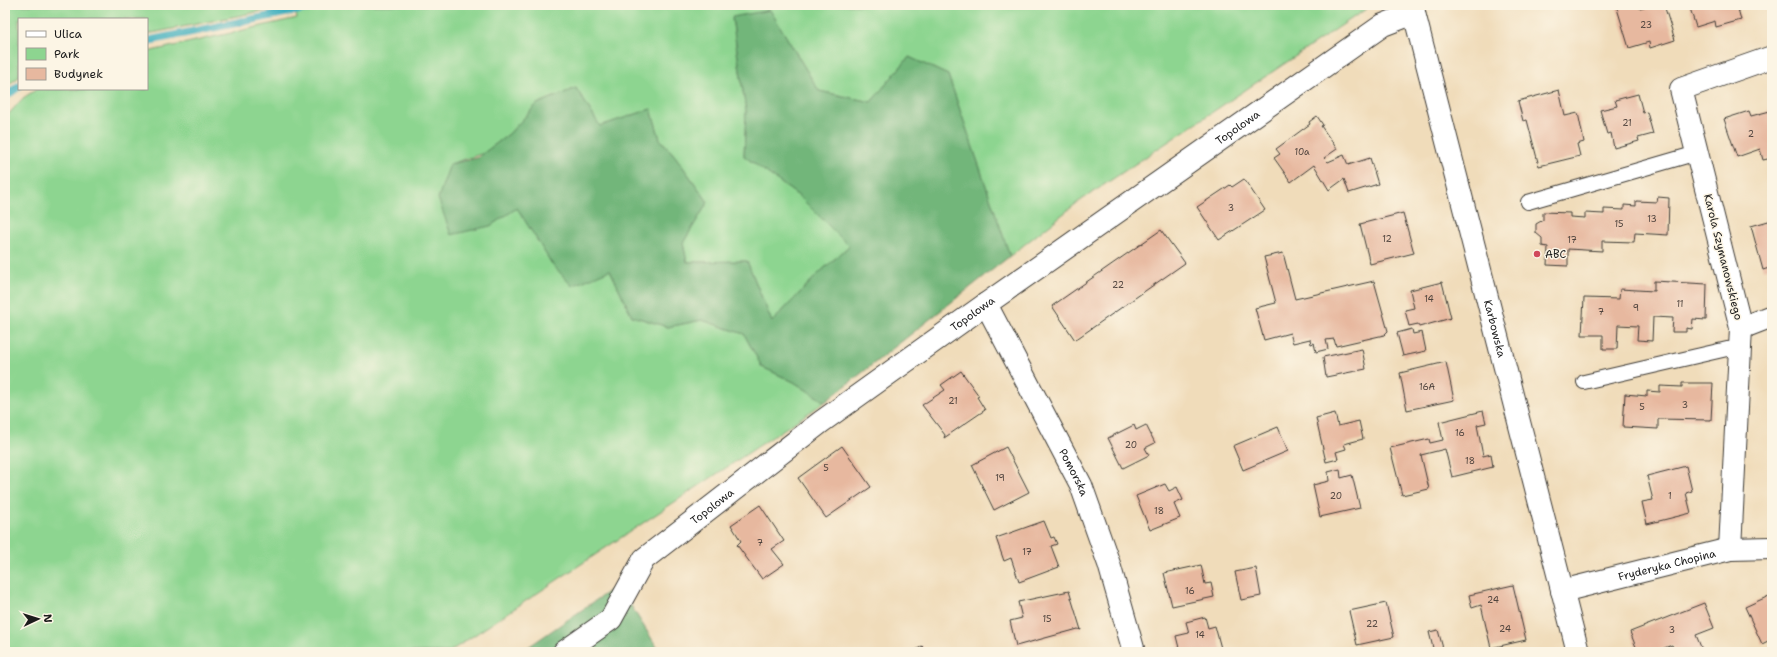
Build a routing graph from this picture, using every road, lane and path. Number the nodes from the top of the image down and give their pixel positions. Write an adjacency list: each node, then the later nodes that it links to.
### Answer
1 (1413, 9): 5 (street, Topolowa); 11 (street, Karbowska)
2 (1772, 57): 3 (street, Karola Szymanowskiego)
3 (1697, 153): 4 (lane); 7 (street, Karola Szymanowskiego)
4 (1528, 202)
5 (986, 304): 12 (street, Topolowa); 13 (street, Pomorska)
6 (1772, 316): 7 (street)
7 (1741, 338): 8 (lane); 10 (street, Karola Szymanowskiego)
8 (1584, 382)
9 (1772, 548): 10 (street, Fryderyka Chopina)
10 (1730, 549): 11 (street, Fryderyka Chopina)
11 (1562, 591): 14 (street, Karbowska)
12 (564, 652)
13 (1133, 652)
14 (1578, 652)

